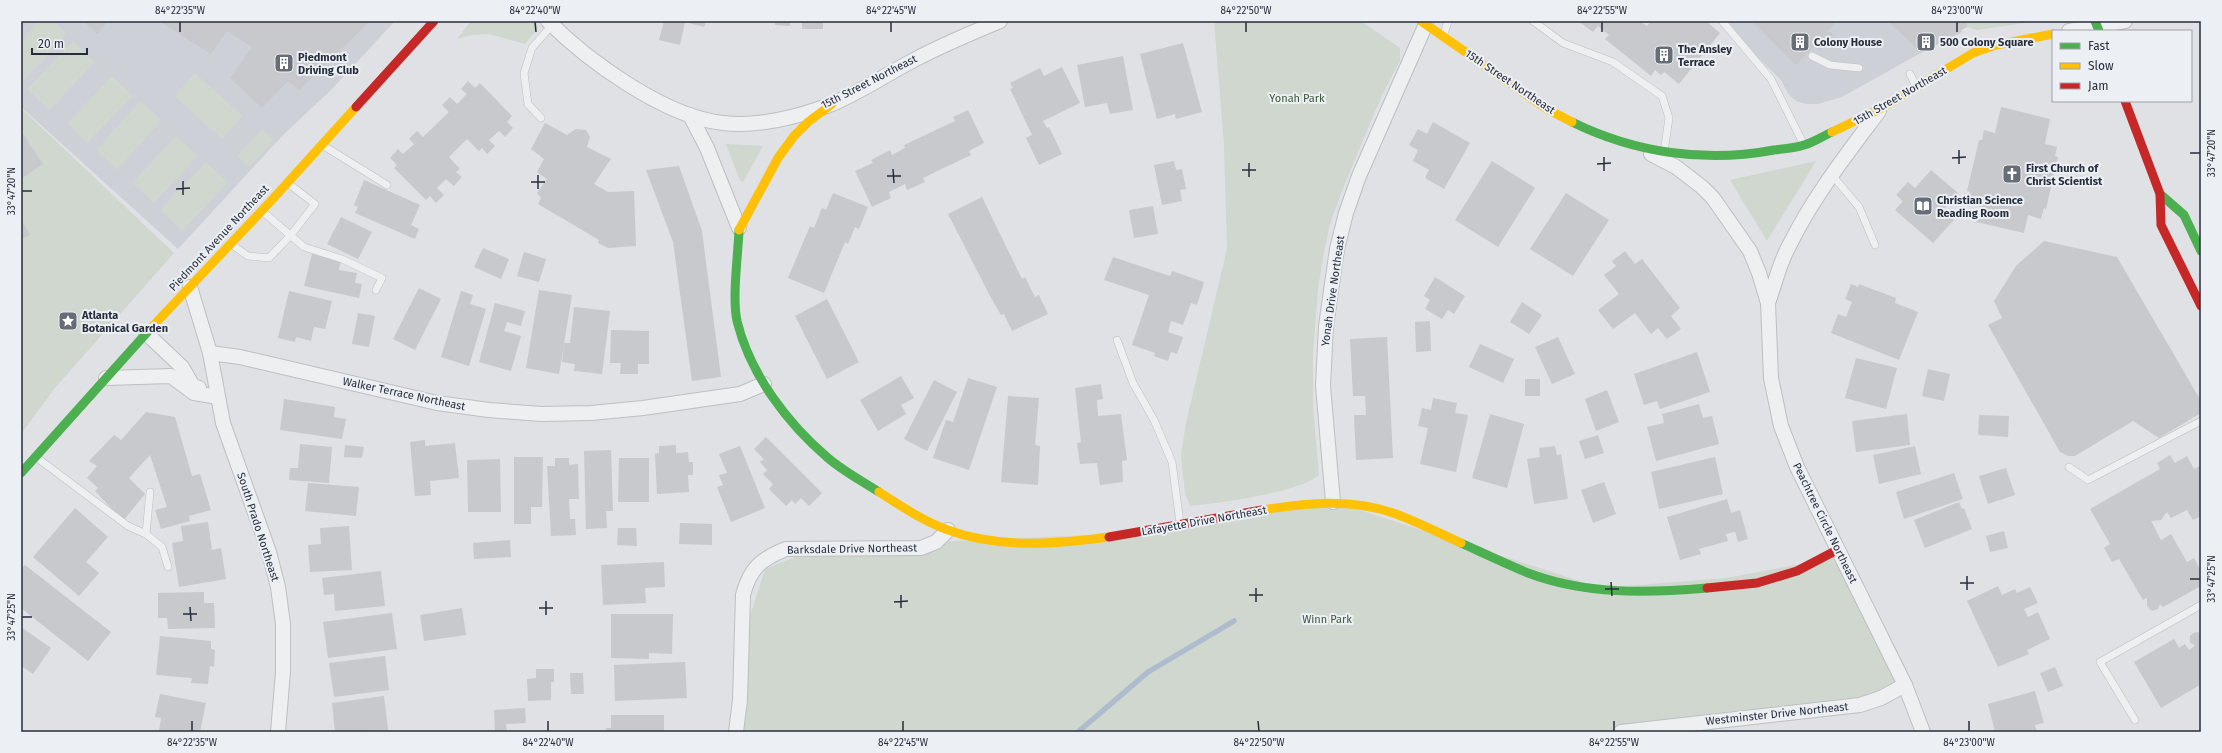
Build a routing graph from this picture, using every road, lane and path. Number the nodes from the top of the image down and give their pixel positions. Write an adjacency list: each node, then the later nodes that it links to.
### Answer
1 (434, 21): 24 (street, Piedmont Avenue Northeast)
2 (1000, 21): 18 (street, 15th Street Northeast)
3 (1448, 21): 12 (lane)
4 (1533, 21): 25 (lane)
5 (1722, 21): 23 (lane)
6 (2126, 21): 9 (street)
7 (1423, 22): 12 (street, 15th Street Northeast); 51 (street, Yonah Drive Northeast)
8 (550, 23): 20 (street, 15th Street Northeast); 21 (lane)
9 (2097, 26): 10 (street)
10 (2075, 30)
11 (2052, 34): 16 (street, 15th Street Northeast)
12 (1443, 36): 22 (street, 15th Street Northeast)
13 (1812, 56): 14 (lane)
14 (1859, 68)
15 (1910, 74): 16 (lane)
16 (1917, 88): 19 (street, 15th Street Northeast)
17 (2125, 102): 29 (street)
18 (832, 104): 20 (street, 15th Street Northeast); 31 (street, Lafayette Drive Northeast)
19 (1880, 109): 23 (street, 15th Street Northeast); 26 (street, Peachtree Circle Northeast)
20 (690, 115): 31 (street, Lafayette Drive Northeast)
21 (540, 118)
22 (1626, 144): 25 (street, 15th Street Northeast); 38 (street, Peachtree Circle Northeast)
23 (1804, 144): 25 (street, 15th Street Northeast)
24 (322, 145): 27 (street, Piedmont Avenue Northeast); 28 (lane)
25 (1664, 152)
26 (1832, 175): 34 (lane); 38 (street, Peachtree Circle Northeast)
27 (287, 183): 30 (street, Piedmont Avenue Northeast); 32 (lane)
28 (387, 186)
29 (2160, 194): 35 (street); 39 (street)
30 (262, 211): 32 (lane); 33 (street, Piedmont Avenue Northeast)
31 (739, 228): 44 (street, Lafayette Drive Northeast)
32 (290, 236): 33 (lane); 37 (lane)
33 (231, 244): 36 (street, Piedmont Avenue Northeast)
34 (1875, 245)
35 (2201, 251)
36 (190, 287): 40 (street, Piedmont Avenue Northeast); 42 (street, South Prado Northeast)
37 (376, 290)
38 (1768, 303): 55 (street, Peachtree Circle Northeast)
39 (2201, 306)
40 (146, 333): 43 (street, Piedmont Avenue Northeast); 45 (street)
41 (1116, 340): 52 (lane)
42 (210, 352): 44 (street, Walker Terrace Northeast); 45 (street, South Prado Northeast)
43 (106, 378): 45 (street); 47 (street, Piedmont Avenue Northeast)
44 (764, 384): 53 (street, Lafayette Drive Northeast)
45 (218, 396): 60 (street, South Prado Northeast)
46 (2201, 422): 48 (lane)
47 (34, 456): 49 (street, Piedmont Avenue Northeast); 54 (lane)
48 (2069, 468)
49 (21, 473)
50 (150, 492): 54 (lane)
51 (1333, 502): 52 (street, Lafayette Drive Northeast); 55 (street, Lafayette Drive Northeast)
52 (1181, 525): 53 (street, Lafayette Drive Northeast)
53 (948, 530): 61 (street, Barksdale Drive Northeast)
54 (146, 534): 56 (lane)
55 (1837, 550): 58 (street, Peachtree Circle Northeast)
56 (168, 567)
57 (2201, 605): 59 (lane)
58 (1904, 685): 62 (street, Westminster Drive Northeast); 63 (street, Peachtree Circle Northeast)
59 (2135, 720)
60 (278, 732)
61 (736, 732)
62 (1621, 732)
63 (1923, 732)

